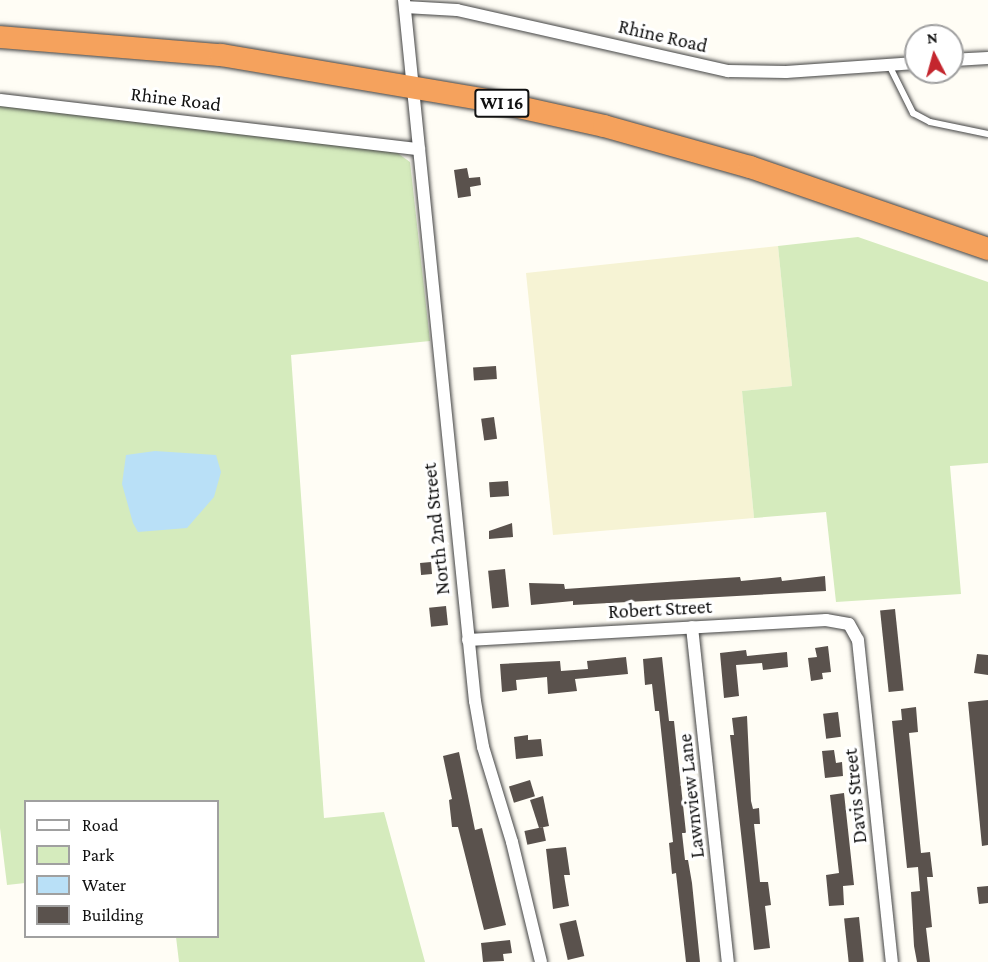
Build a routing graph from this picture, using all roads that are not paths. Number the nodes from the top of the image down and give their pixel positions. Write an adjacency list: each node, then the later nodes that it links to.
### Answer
1 (404, 3): 6 (street, Rhine Road); 7 (street, North 2nd Street)
2 (0, 37): 7 (highway, WI 16)
3 (988, 58): 4 (street)
4 (964, 59)
5 (904, 64): 6 (street, Rhine Road)
6 (889, 65): 9 (lane)
7 (411, 84): 10 (street, North 2nd Street); 11 (highway, WI 16)
8 (0, 100): 10 (street, Rhine Road)
9 (988, 134)
10 (419, 149): 14 (street, North 2nd Street)
11 (988, 249)
12 (692, 627): 13 (street, Robert Street); 14 (street, Robert Street); 16 (street, Lawnview Lane)
13 (853, 627): 17 (street, Davis Street)
14 (468, 640): 15 (street, North 2nd Street)
15 (541, 962)
16 (728, 962)
17 (892, 962)

